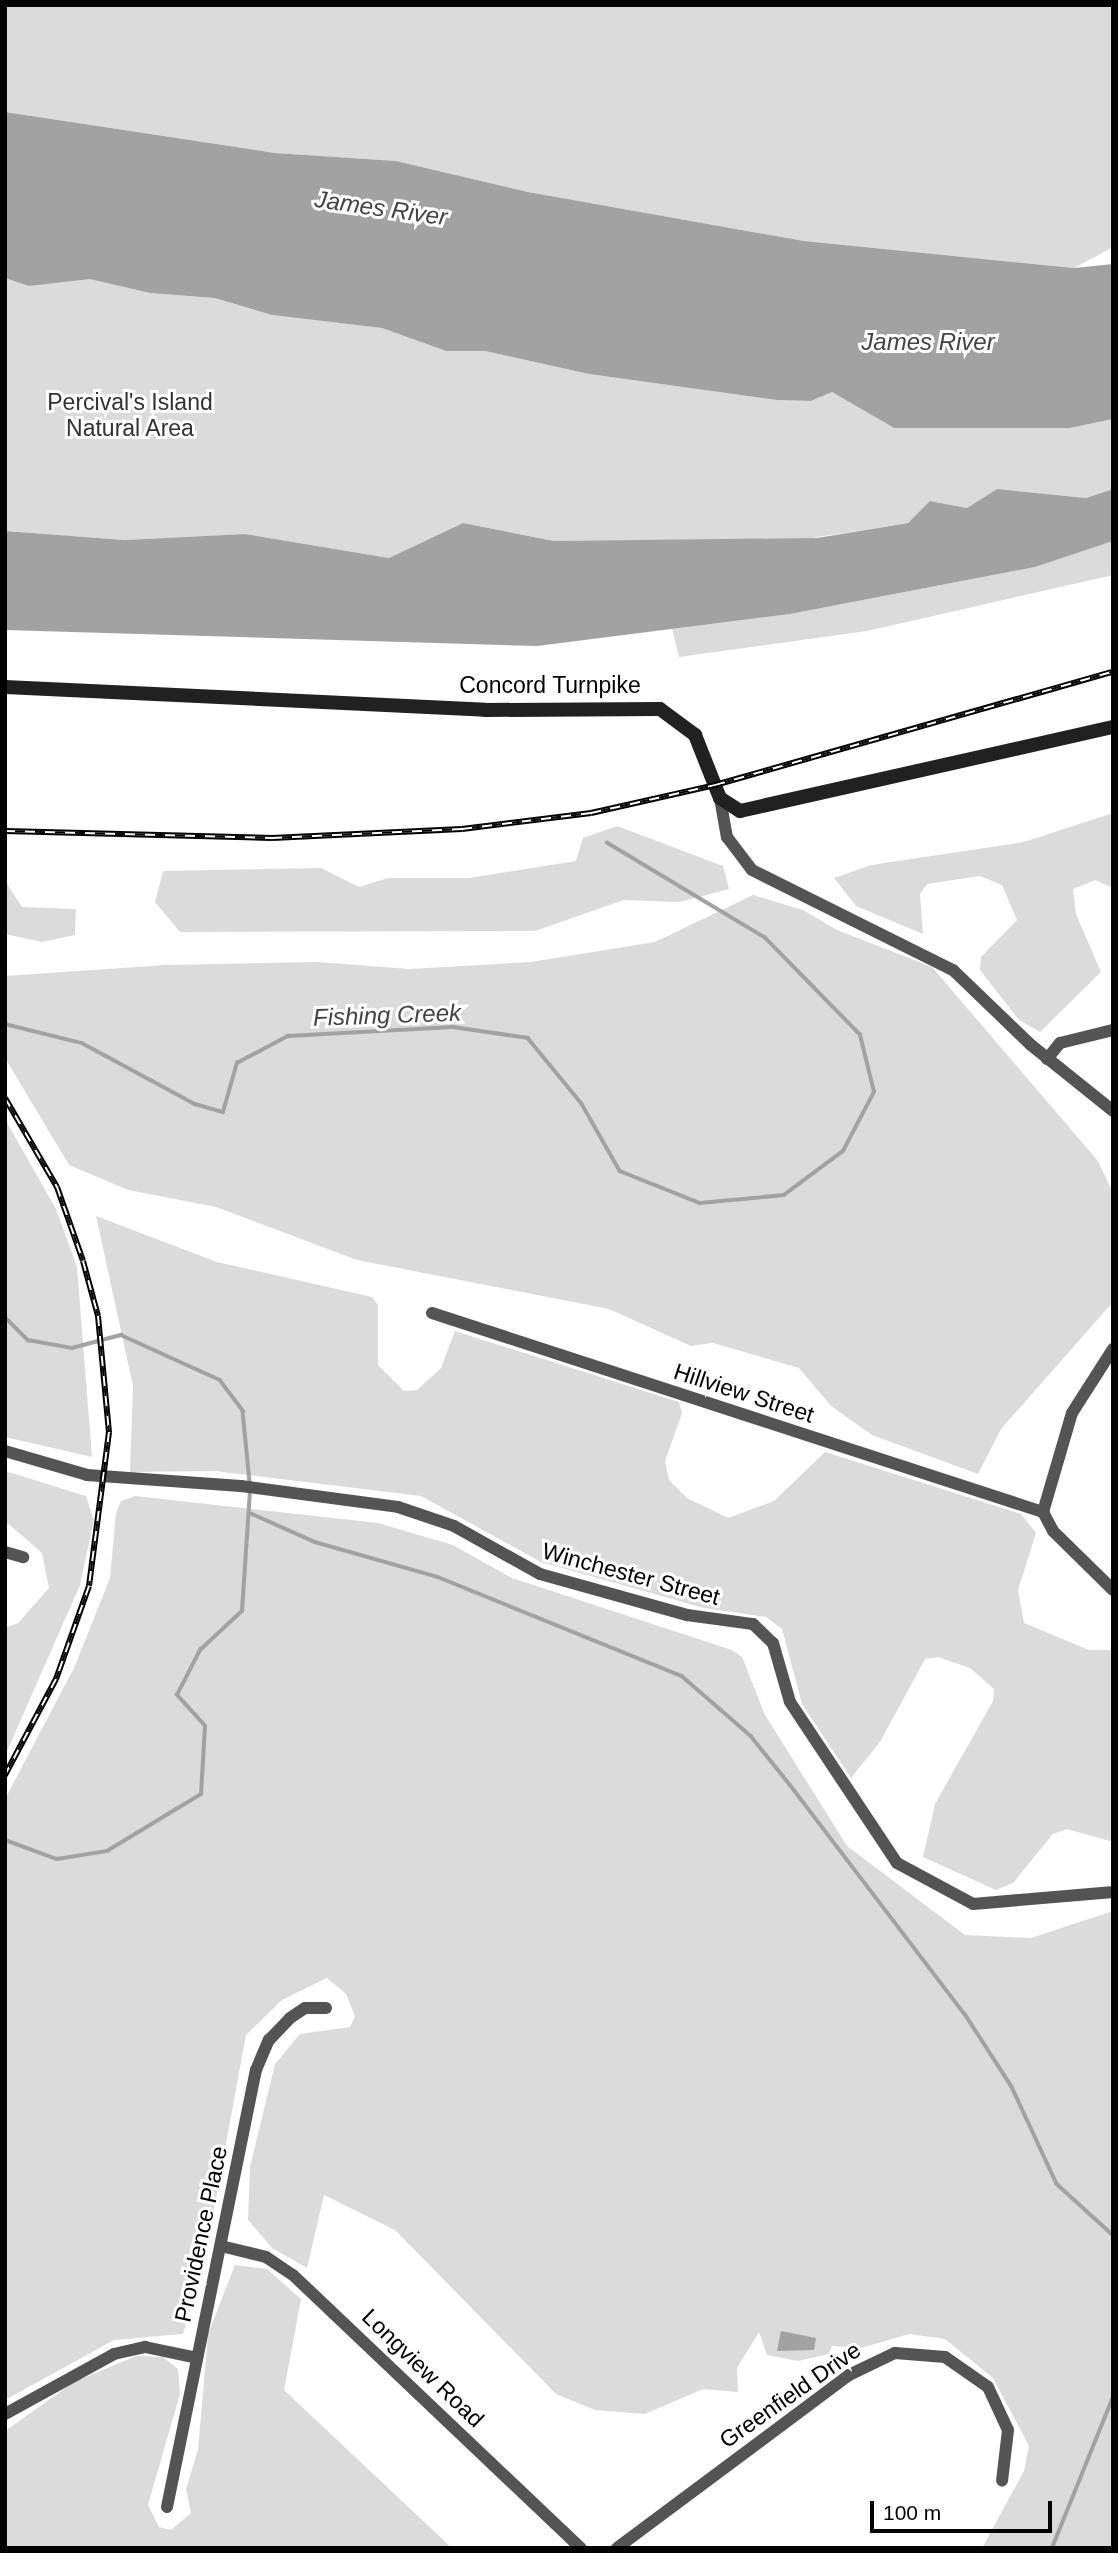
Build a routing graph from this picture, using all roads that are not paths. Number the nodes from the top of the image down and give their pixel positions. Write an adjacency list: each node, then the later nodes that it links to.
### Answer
1 (5, 687): 3 (street, Concord Turnpike)
2 (1113, 727): 3 (street)
3 (720, 798): 5 (street)
4 (1113, 1030): 5 (street)
5 (1047, 1059): 6 (street)
6 (1113, 1111)
7 (432, 1312): 10 (street, Hillview Street)
8 (1113, 1349): 10 (street)
9 (5, 1451): 14 (street, Winchester Street)
10 (1043, 1512): 13 (street)
11 (5, 1552): 12 (street)
12 (23, 1557)
13 (1113, 1590)
14 (1113, 1892)
15 (326, 2008): 16 (street, Providence Place)
16 (221, 2246): 17 (street, Providence Place); 21 (street, Longview Road)
17 (197, 2358): 18 (street); 20 (street, Providence Place)
18 (5, 2414)
19 (1002, 2481): 22 (street, Greenfield Drive)
20 (167, 2507)
21 (581, 2548)
22 (617, 2548)

